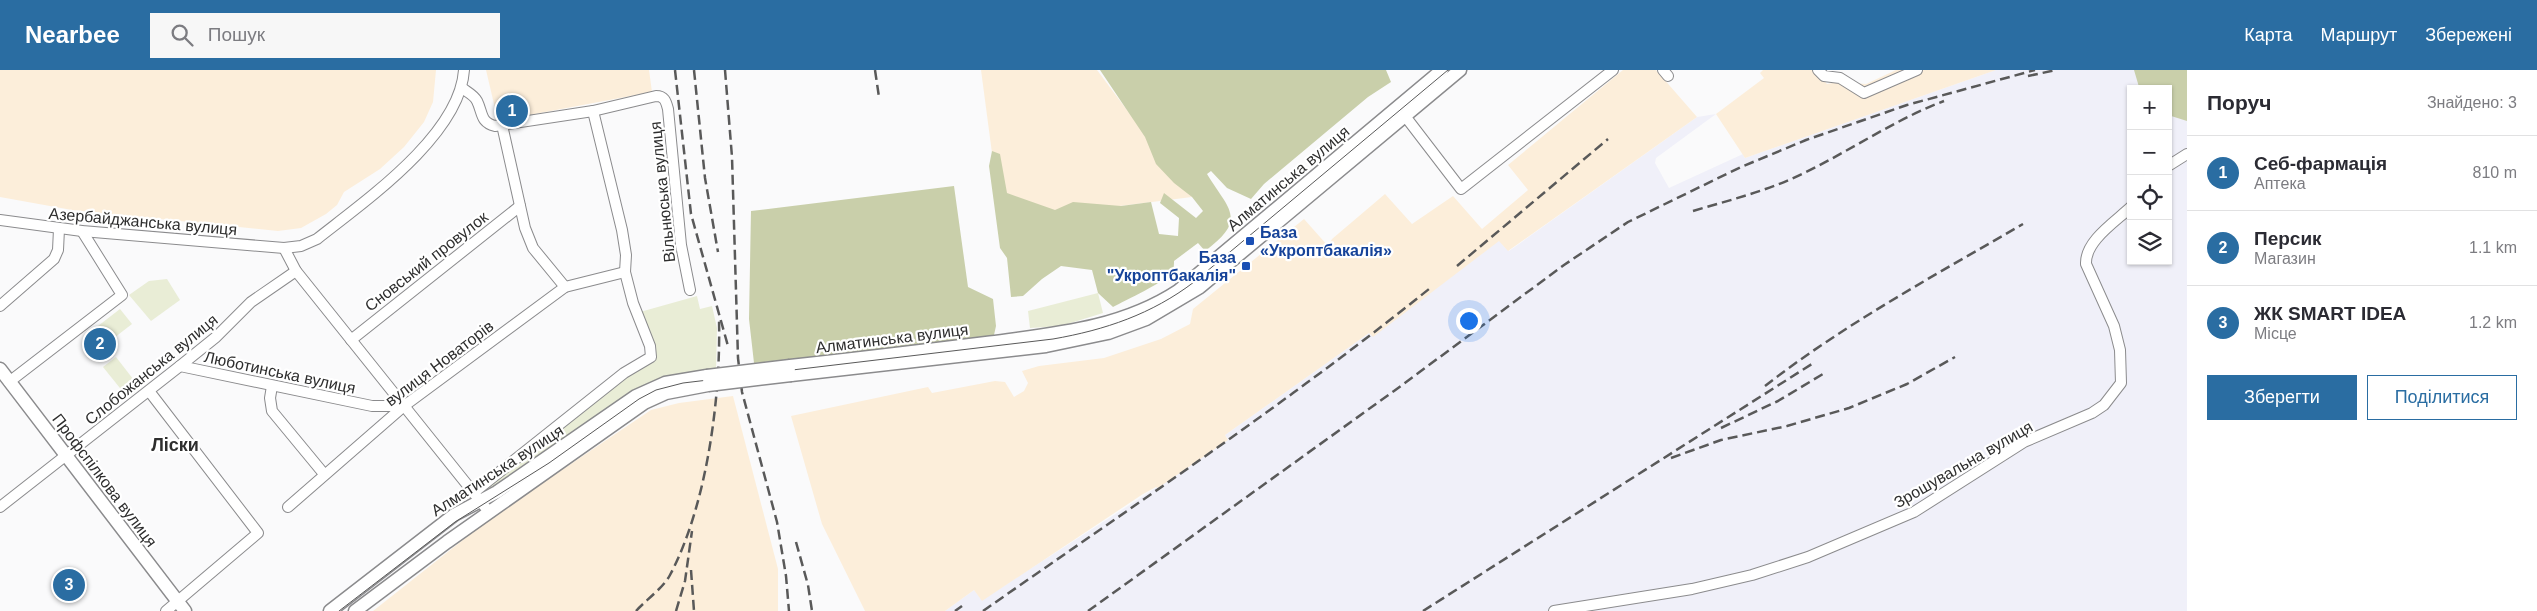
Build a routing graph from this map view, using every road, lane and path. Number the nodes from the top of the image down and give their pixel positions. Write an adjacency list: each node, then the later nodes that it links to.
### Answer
1 (464, 70): 7 (street)
2 (1442, 70): 27 (street, Алматинська вулиця)
3 (1460, 70): 9 (street, Алматинська вулиця)
4 (1613, 70): 9 (street)
5 (1818, 70): 6 (street)
6 (1917, 70)
7 (462, 88): 10 (street); 18 (street)
8 (593, 111): 10 (street); 20 (street); 22 (street, Вільнюська вулиця)
9 (1405, 116): 27 (street, Алматинська вулиця)
10 (502, 125): 13 (street)
11 (2187, 154): 12 (street)
12 (2172, 163)
13 (520, 206): 21 (street); 24 (street, Сновський провулок)
14 (2127, 211): 43 (street, Зрошувальна вулиця)
15 (0, 220): 16 (street, Азербайджанська вулиця)
16 (59, 229): 17 (street, Азербайджанська вулиця); 23 (street)
17 (82, 231): 18 (street, Азербайджанська вулиця); 29 (street)
18 (284, 248): 19 (street)
19 (296, 270): 24 (street); 25 (street, Слобожанська вулиця)
20 (625, 272): 21 (street, вулиця Новаторів); 35 (street, Алматинська вулиця)
21 (565, 287): 32 (street, вулиця Новаторів)
22 (690, 290)
23 (0, 306)
24 (351, 340): 32 (street)
25 (180, 366): 30 (street, Люботинська вулиця); 31 (street, Слобожанська вулиця)
26 (0, 369): 29 (street, Профспілкова вулиця)
27 (790, 371): 28 (street, Алматинська вулиця, bridge)
28 (707, 381): 35 (street, Алматинська вулиця); 38 (street, Алматинська вулиця)
29 (9, 382): 33 (street, Профспілкова вулиця)
30 (272, 386): 32 (street, Люботинська вулиця); 34 (street)
31 (149, 391): 33 (street, Слобожанська вулиця); 39 (street)
32 (404, 406): 34 (street, вулиця Новаторів); 35 (street)
33 (67, 456): 36 (street, Слобожанська вулиця); 39 (street, Профспілкова вулиця)
34 (324, 474): 37 (street, вулиця Новаторів)
35 (477, 497): 38 (street); 41 (street, Алматинська вулиця)
36 (0, 507)
37 (288, 507)
38 (489, 512): 42 (street, Алматинська вулиця)
39 (181, 606): 40 (street)
40 (166, 611)
41 (330, 611)
42 (355, 611)
43 (1554, 611)

